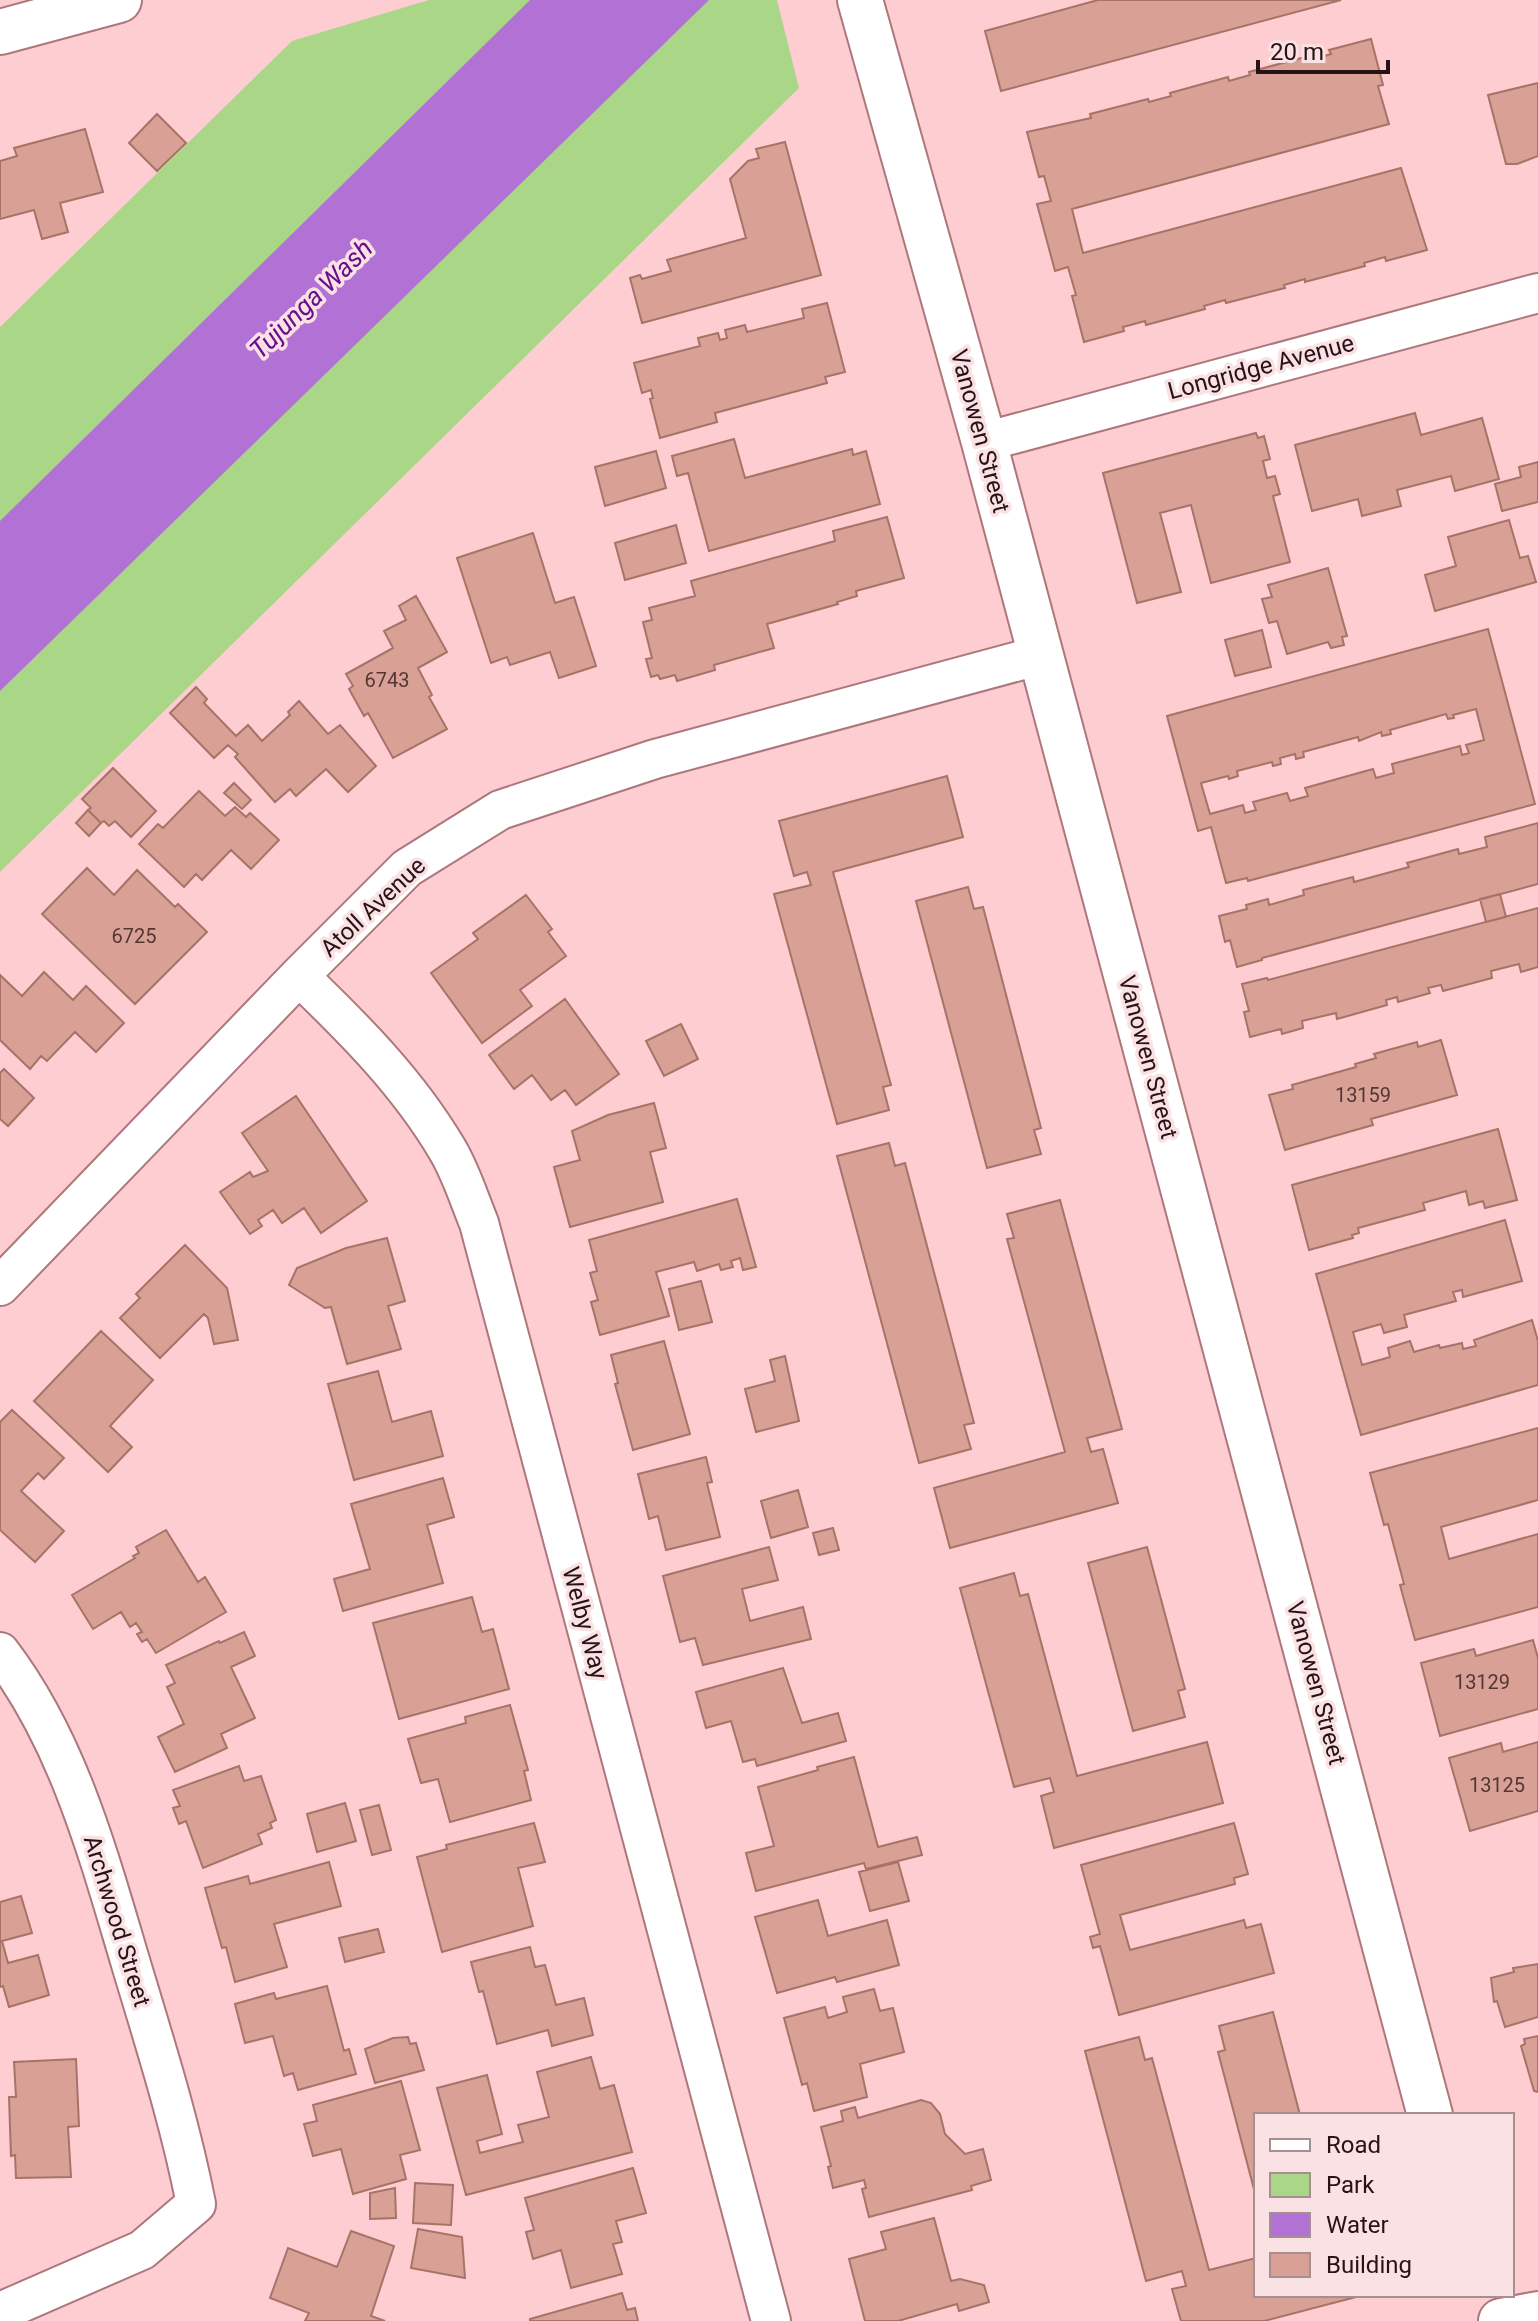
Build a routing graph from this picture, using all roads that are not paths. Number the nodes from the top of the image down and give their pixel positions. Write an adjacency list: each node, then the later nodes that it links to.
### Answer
1 (119, 0): 3 (main road)
2 (860, 0): 5 (main road, Vanowen Street)
3 (0, 32)
4 (1538, 293): 5 (street, Longridge Avenue)
5 (984, 442): 6 (main road, Vanowen Street)
6 (1041, 655): 7 (street, Atoll Avenue); 10 (main road, Vanowen Street)
7 (299, 976): 8 (street, Atoll Avenue); 14 (street, Welby Way)
8 (0, 1286)
9 (0, 1652): 12 (street, Archwood Street)
10 (1429, 2113)
11 (1480, 2297): 15 (main road)
12 (0, 2312)
13 (1538, 2314): 16 (main road)
14 (771, 2321)
15 (1486, 2321)
16 (1501, 2321)

